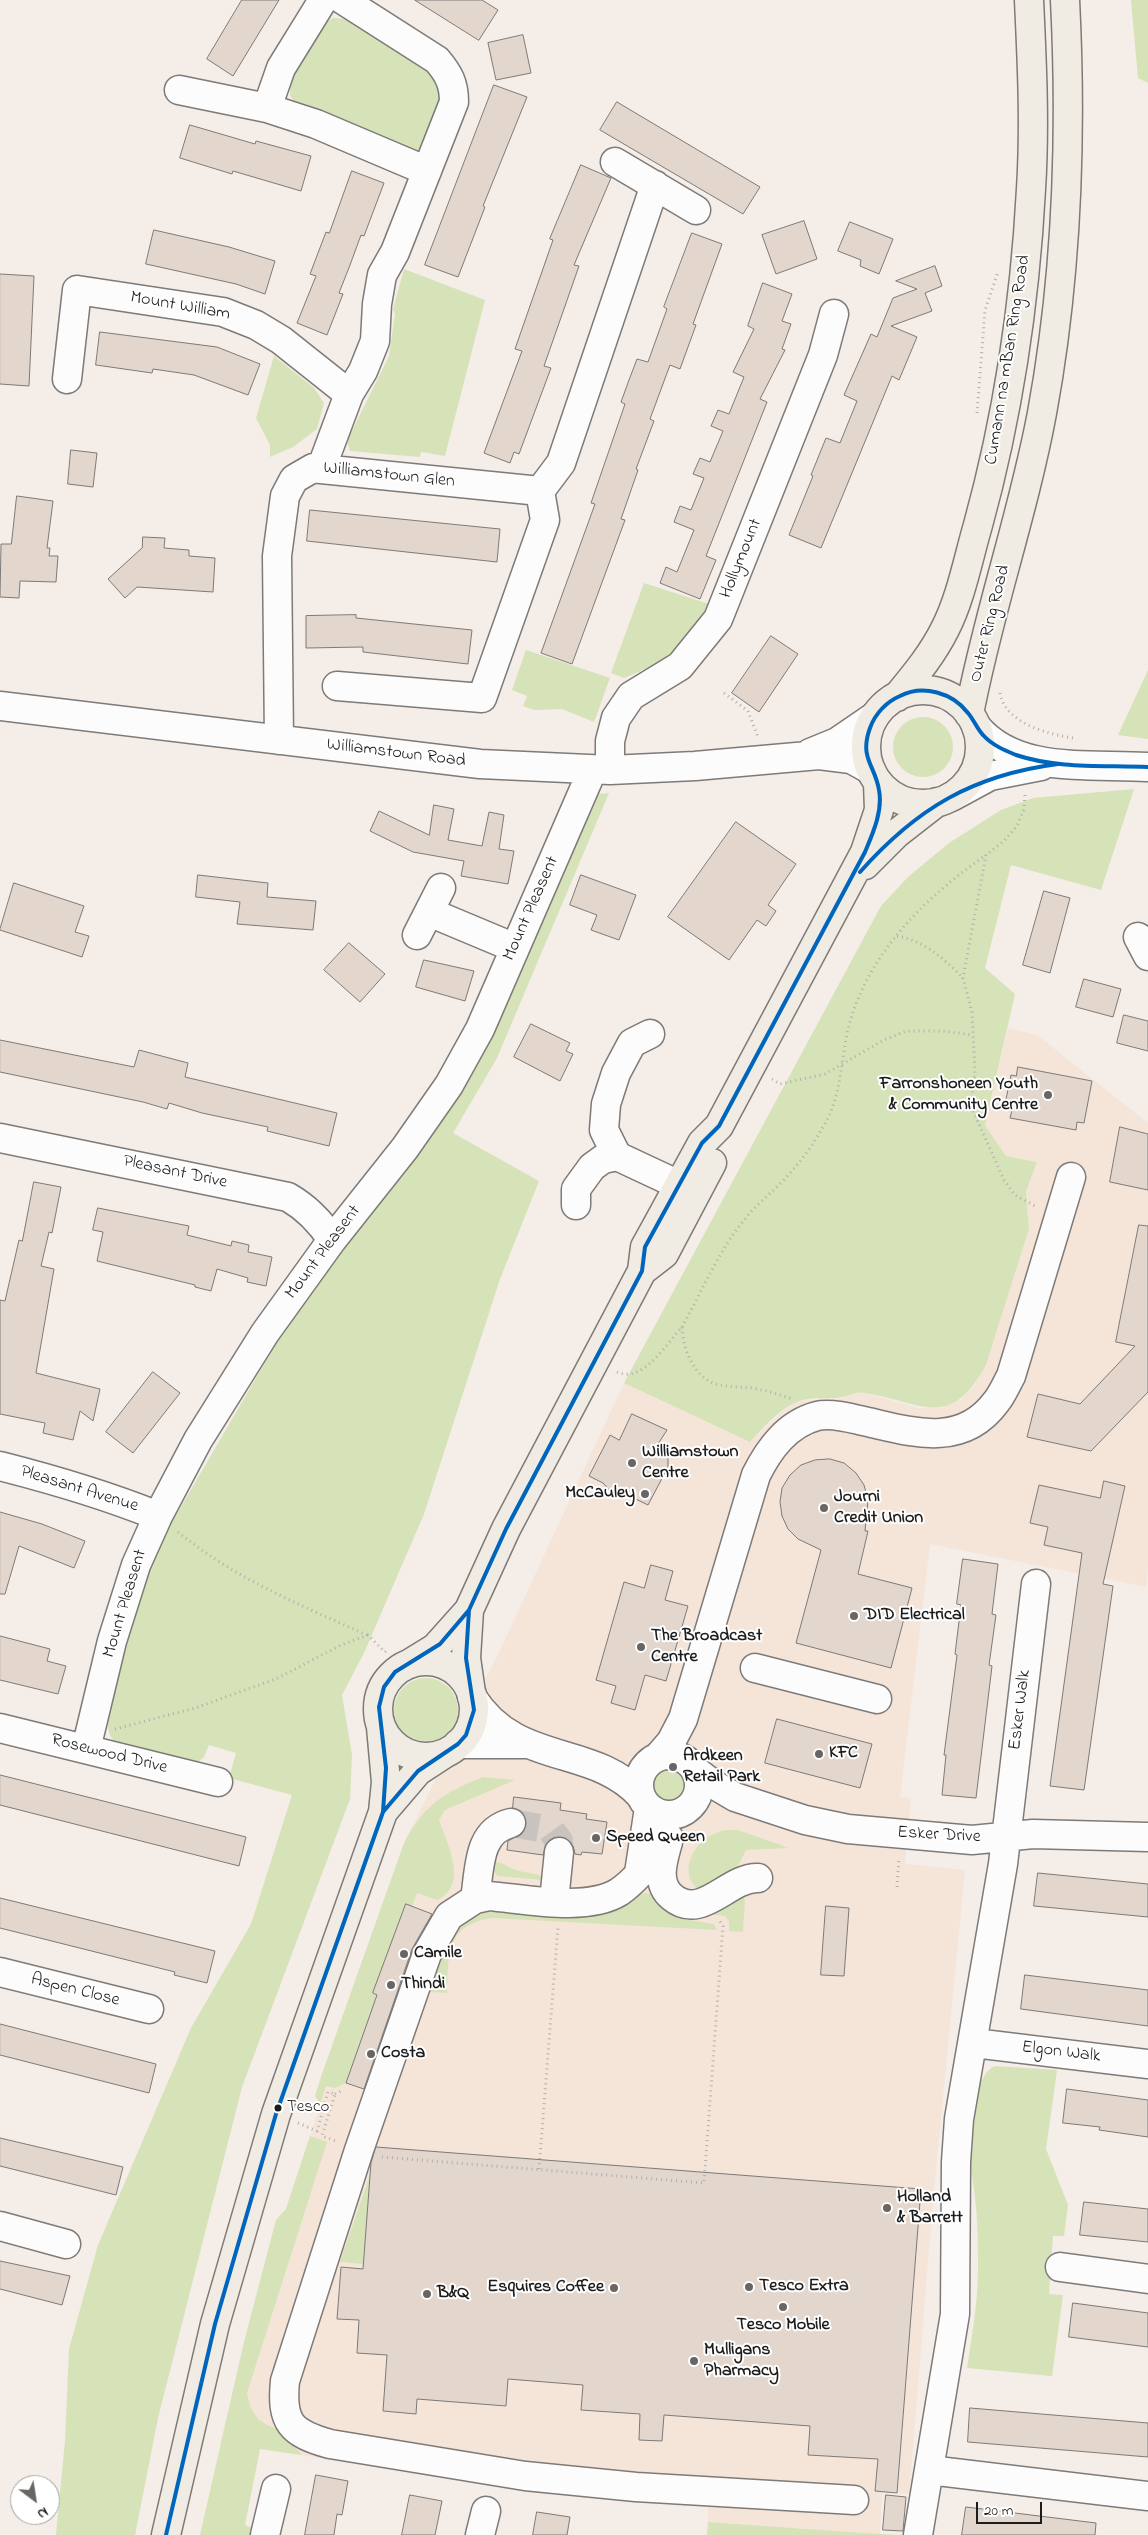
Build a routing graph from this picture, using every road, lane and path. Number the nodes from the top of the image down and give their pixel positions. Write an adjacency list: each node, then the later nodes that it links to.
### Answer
1 (323, 0): 6 (street)
2 (344, 0): 8 (street)
3 (1029, 0): 21 (main road, Cumann na mBan Ring Road)
4 (1065, 0): 18 (main road, Cumann na mBan Ring Road)
5 (178, 90): 6 (street)
6 (267, 108): 8 (street)
7 (616, 162): 9 (street)
8 (427, 171): 14 (street)
9 (655, 185): 10 (street); 17 (street)
10 (696, 210)
11 (1001, 265): 15 (path)
12 (834, 314): 30 (street, Hollymount)
13 (67, 379): 14 (street, Mount William)
14 (349, 394): 16 (street)
15 (976, 415)
16 (321, 469): 17 (street, Williamstown Glen); 26 (street, Williamstown Glen)
17 (540, 491): 19 (street)
18 (1014, 533): 24 (main road, Outer Ring Road)
19 (337, 686)
20 (724, 693): 25 (path)
21 (897, 697): 23 (main road); 24 (main road)
22 (0, 706): 26 (street, Williamstown Road)
23 (875, 716): 27 (street, Williamstown Road); 32 (main road)
24 (972, 720): 28 (street); 33 (main road)
25 (757, 734)
26 (279, 740): 30 (street, Williamstown Road)
27 (794, 757): 30 (street, Williamstown Road); 32 (street, Williamstown Road)
28 (1065, 764): 29 (street); 31 (street)
29 (1148, 768)
30 (601, 770): 38 (street, Mount Pleasent)
31 (1007, 771): 33 (street); 34 (path)
32 (874, 776): 33 (main road); 35 (main road)
33 (945, 799): 35 (main road)
34 (986, 856): 37 (path); 39 (path)
35 (846, 890): 43 (main road)
36 (429, 912): 38 (street)
37 (897, 936): 39 (path); 42 (path)
38 (515, 948): 51 (street, Mount Pleasent)
39 (963, 978): 41 (path)
40 (650, 1034): 46 (street)
41 (973, 1035): 42 (path); 50 (path)
42 (843, 1065): 43 (path); 53 (path)
43 (750, 1066): 44 (main road)
44 (719, 1126): 48 (main road); 52 (main road)
45 (0, 1138): 51 (street, Pleasant Drive)
46 (618, 1156): 48 (street); 49 (street)
47 (1071, 1176): 50 (street)
48 (679, 1185): 52 (main road)
49 (576, 1205)
50 (1061, 1210): 55 (street)
51 (332, 1240): 57 (street, Mount Pleasent)
52 (642, 1271): 54 (main road)
53 (682, 1327): 54 (path); 55 (path)
54 (594, 1362): 59 (main road)
55 (818, 1416): 65 (street)
56 (0, 1466): 57 (street, Pleasant Avenue)
57 (158, 1516): 60 (path); 68 (street, Mount Pleasent)
58 (1036, 1584): 81 (street, Esker Walk)
59 (469, 1610): 61 (main road); 63 (main road)
60 (368, 1635): 61 (path); 68 (path)
61 (394, 1659): 63 (main road); 66 (main road)
62 (755, 1668): 64 (street)
63 (472, 1695): 69 (street); 70 (main road)
64 (877, 1699)
65 (683, 1719): 71 (street); 72 (street)
66 (381, 1727): 70 (main road); 77 (main road)
67 (0, 1728): 68 (street, Rosewood Drive)
68 (89, 1738): 74 (street, Rosewood Drive)
69 (525, 1744): 70 (street); 73 (street)
70 (452, 1748): 77 (main road)
71 (653, 1760): 72 (street); 73 (street); 76 (street)
72 (694, 1767): 75 (street, Esker Drive); 78 (street)
73 (604, 1769): 76 (street)
74 (218, 1782)
75 (736, 1797): 78 (street, Esker Drive); 80 (street, Esker Drive)
76 (645, 1802): 78 (street); 84 (street)
77 (383, 1812): 108 (main road)
78 (679, 1819): 84 (street); 85 (street)
79 (511, 1823): 87 (street)
80 (900, 1834): 81 (street, Esker Drive); 86 (path)
81 (1006, 1837): 82 (street, Esker Drive); 92 (street, Esker Walk)
82 (1148, 1837)
83 (559, 1852): 88 (street)
84 (639, 1875): 88 (street)
85 (758, 1878)
86 (897, 1887)
87 (475, 1899): 88 (street); 98 (street)
88 (557, 1901): 99 (path)
89 (712, 1919): 99 (path)
90 (0, 1972): 91 (street, Aspen Close)
91 (149, 2010)
92 (974, 2043): 93 (street, Elgon Walk); 104 (street, Esker Walk)
93 (1148, 2064)
94 (343, 2090): 95 (path)
95 (335, 2094): 96 (path); 97 (path)
96 (317, 2131)
97 (322, 2136)
98 (359, 2150): 99 (path); 107 (street)
99 (539, 2169)
100 (0, 2226): 101 (street)
101 (66, 2244)
102 (1060, 2267): 103 (street)
103 (1148, 2279)
104 (929, 2470): 106 (street); 110 (street, Esker Walk)
105 (276, 2489): 109 (street)
106 (1148, 2496)
107 (854, 2500)
108 (166, 2535)
109 (265, 2535)
110 (918, 2535)

